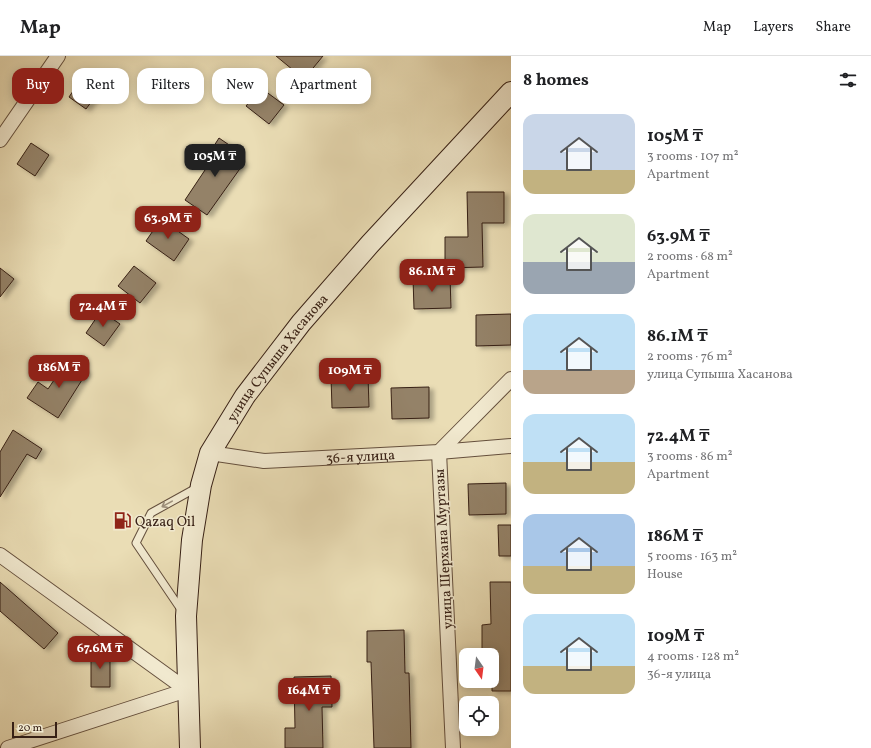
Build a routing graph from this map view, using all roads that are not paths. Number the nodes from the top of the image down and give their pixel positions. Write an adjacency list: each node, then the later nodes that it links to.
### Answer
1 (58, 56): 3 (street)
2 (511, 92): 7 (street, улица Супыша Хасанова)
3 (0, 140)
4 (511, 379): 6 (street, улица Шерхана Муртазы)
5 (511, 446): 6 (street, 36-я улица)
6 (438, 452): 7 (street, 36-я улица); 14 (street, улица Шерхана Муртазы)
7 (210, 453): 8 (street, улица Супыша Хасанова)
8 (201, 485): 10 (street, улица Супыша Хасанова); 10 (lane, one-way to 10)
9 (0, 556): 11 (street)
10 (186, 616): 11 (street, улица Супыша Хасанова)
11 (187, 690): 12 (street); 13 (street, улица Супыша Хасанова)
12 (8, 748)
13 (190, 748)
14 (453, 748)

